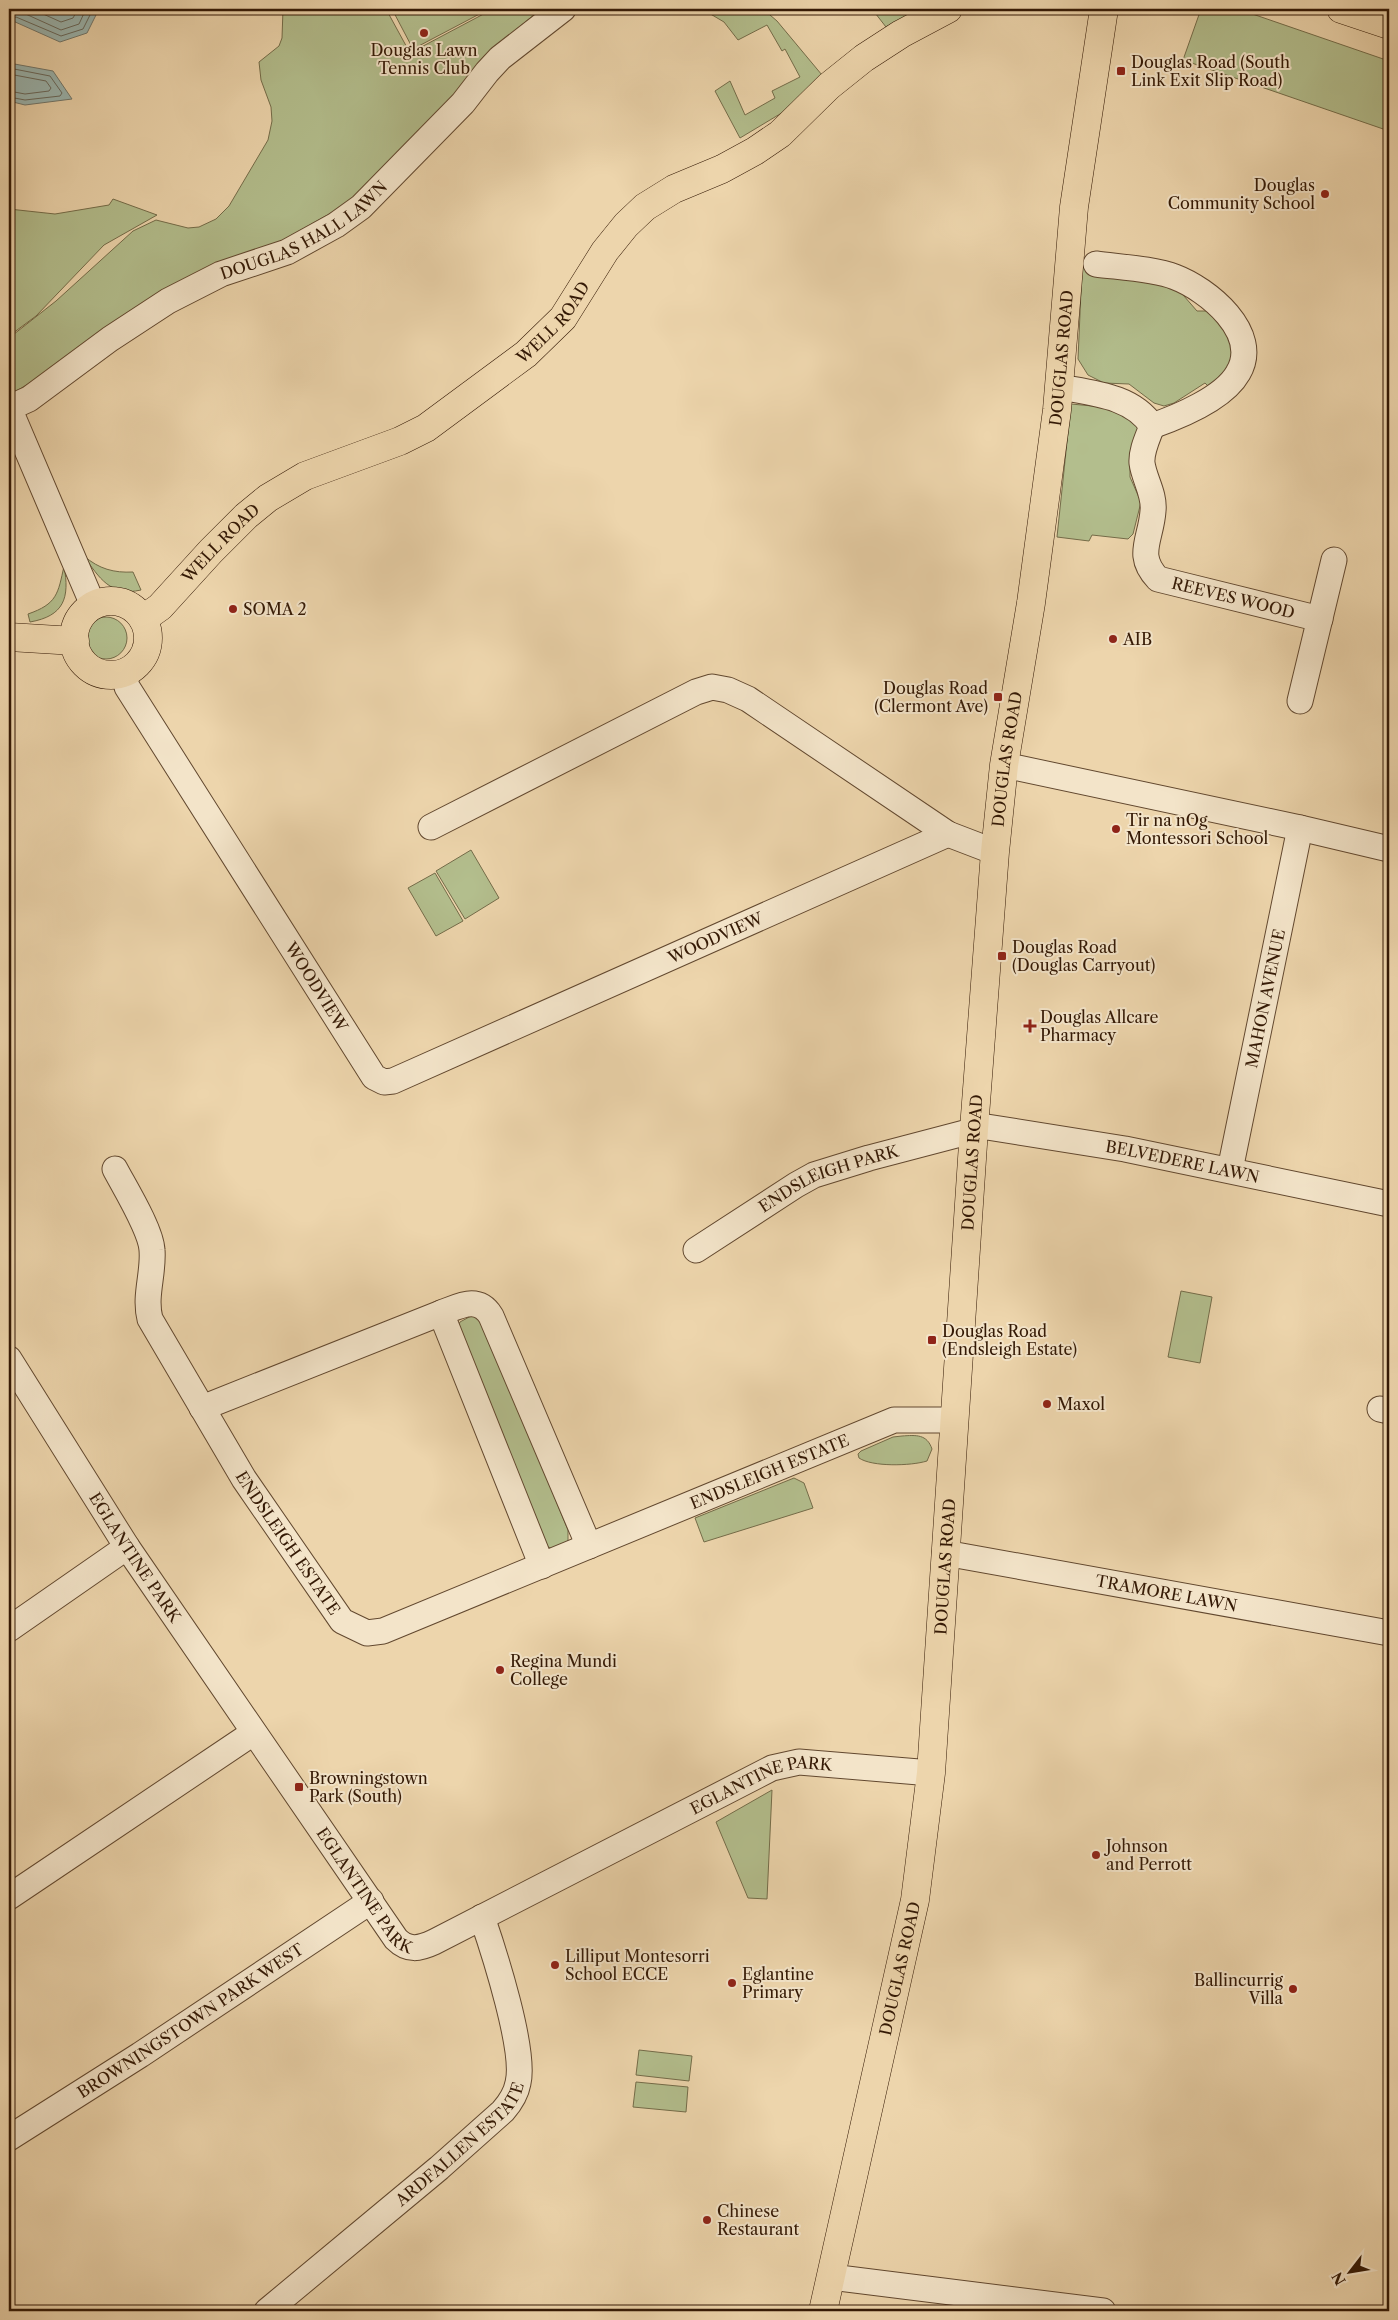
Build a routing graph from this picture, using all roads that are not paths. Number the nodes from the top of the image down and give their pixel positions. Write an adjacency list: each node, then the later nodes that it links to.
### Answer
1 (563, 9): 8 (street, DOUGLAS HALL LAWN)
2 (948, 9): 12 (main road, WELL ROAD)
3 (1104, 9): 7 (main road, DOUGLAS ROAD)
4 (1341, 9): 5 (main road)
5 (1389, 25)
6 (1096, 264): 9 (street)
7 (1060, 387): 9 (street); 18 (main road, DOUGLAS ROAD)
8 (9, 408): 11 (street, DOUGLAS HALL LAWN)
9 (1152, 426): 13 (street, REEVES WOOD)
10 (1334, 560): 13 (street)
11 (93, 605): 12 (main road); 15 (main road)
12 (143, 618): 16 (main road)
13 (1320, 620): 17 (street)
14 (9, 636): 15 (main road)
15 (75, 641): 16 (main road)
16 (124, 673): 21 (street, WOODVIEW)
17 (1300, 702)
18 (1004, 765): 20 (street); 23 (main road, DOUGLAS ROAD)
19 (431, 827): 21 (street)
20 (1300, 828): 22 (street); 26 (street, MAHON AVENUE)
21 (948, 834): 23 (street)
22 (1389, 849)
23 (995, 852): 24 (main road, DOUGLAS ROAD)
24 (974, 1129): 26 (street, BELVEDERE LAWN); 28 (street, ENDSLEIGH PARK); 32 (main road, DOUGLAS ROAD)
25 (115, 1169): 31 (street, ENDSLEIGH ESTATE)
26 (1230, 1170): 27 (street, BELVEDERE LAWN)
27 (1389, 1204)
28 (696, 1250)
29 (441, 1313): 31 (street); 34 (street); 36 (street)
30 (9, 1359): 33 (street, EGLANTINE PARK)
31 (202, 1408): 36 (street, ENDSLEIGH ESTATE)
32 (955, 1420): 34 (street, ENDSLEIGH ESTATE); 35 (main road, DOUGLAS ROAD)
33 (127, 1546): 37 (street); 39 (street, EGLANTINE PARK)
34 (589, 1546): 36 (street, ENDSLEIGH ESTATE)
35 (945, 1553): 38 (street, TRAMORE LAWN); 40 (main road, DOUGLAS ROAD)
36 (542, 1566)
37 (9, 1629)
38 (1389, 1633)
39 (253, 1733): 41 (street); 42 (street, EGLANTINE PARK)
40 (931, 1773): 43 (street, EGLANTINE PARK); 45 (main road, DOUGLAS ROAD)
41 (9, 1897)
42 (371, 1901): 43 (street, EGLANTINE PARK); 44 (street, BROWNINGSTOWN PARK WEST)
43 (482, 1917): 46 (street, ARDFALLEN ESTATE)
44 (9, 2138)
45 (831, 2277): 47 (main road, DOUGLAS ROAD); 48 (street)
46 (267, 2311)
47 (823, 2311)
48 (1103, 2311)

